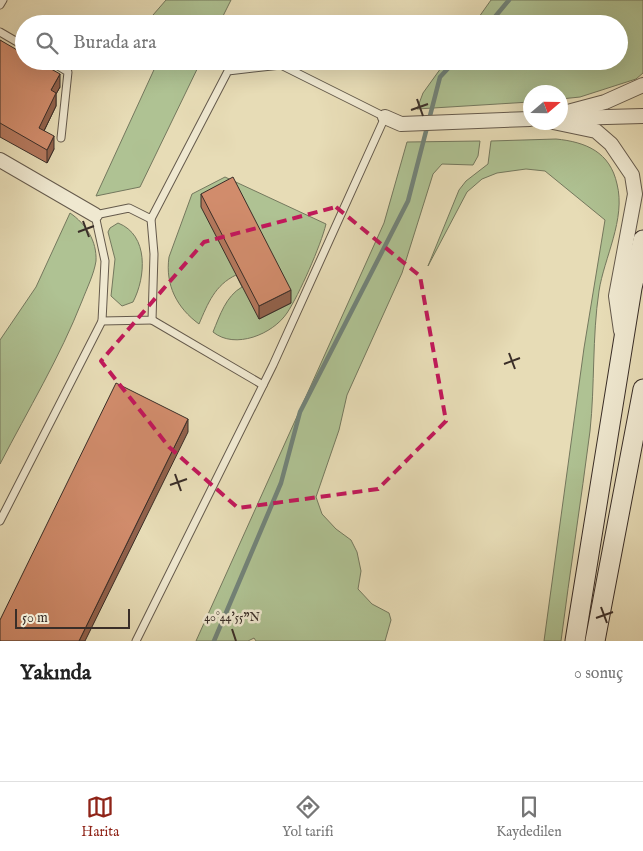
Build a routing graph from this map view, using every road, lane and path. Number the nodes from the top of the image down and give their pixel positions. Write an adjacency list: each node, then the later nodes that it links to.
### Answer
1 (3, 0): 2 (lane)
2 (0, 5)
3 (0, 32): 4 (lane)
4 (15, 41)
5 (65, 70): 15 (lane)
6 (237, 70): 18 (lane)
7 (291, 70): 11 (lane)
8 (643, 85): 9 (street)
9 (568, 112)
10 (643, 116): 12 (street)
11 (385, 117): 13 (street); 23 (lane)
12 (568, 118)
13 (523, 119)
14 (568, 125): 22 (street)
15 (61, 138)
16 (0, 160): 17 (street)
17 (95, 215): 18 (lane); 21 (lane)
18 (151, 219): 20 (lane)
19 (643, 240): 22 (main road)
20 (152, 320): 21 (lane); 23 (lane)
21 (102, 321): 25 (lane)
22 (622, 344): 27 (main road)
23 (263, 385): 26 (lane)
24 (643, 389): 28 (main road)
25 (0, 521)
26 (136, 641)
27 (574, 641)
28 (595, 641)

